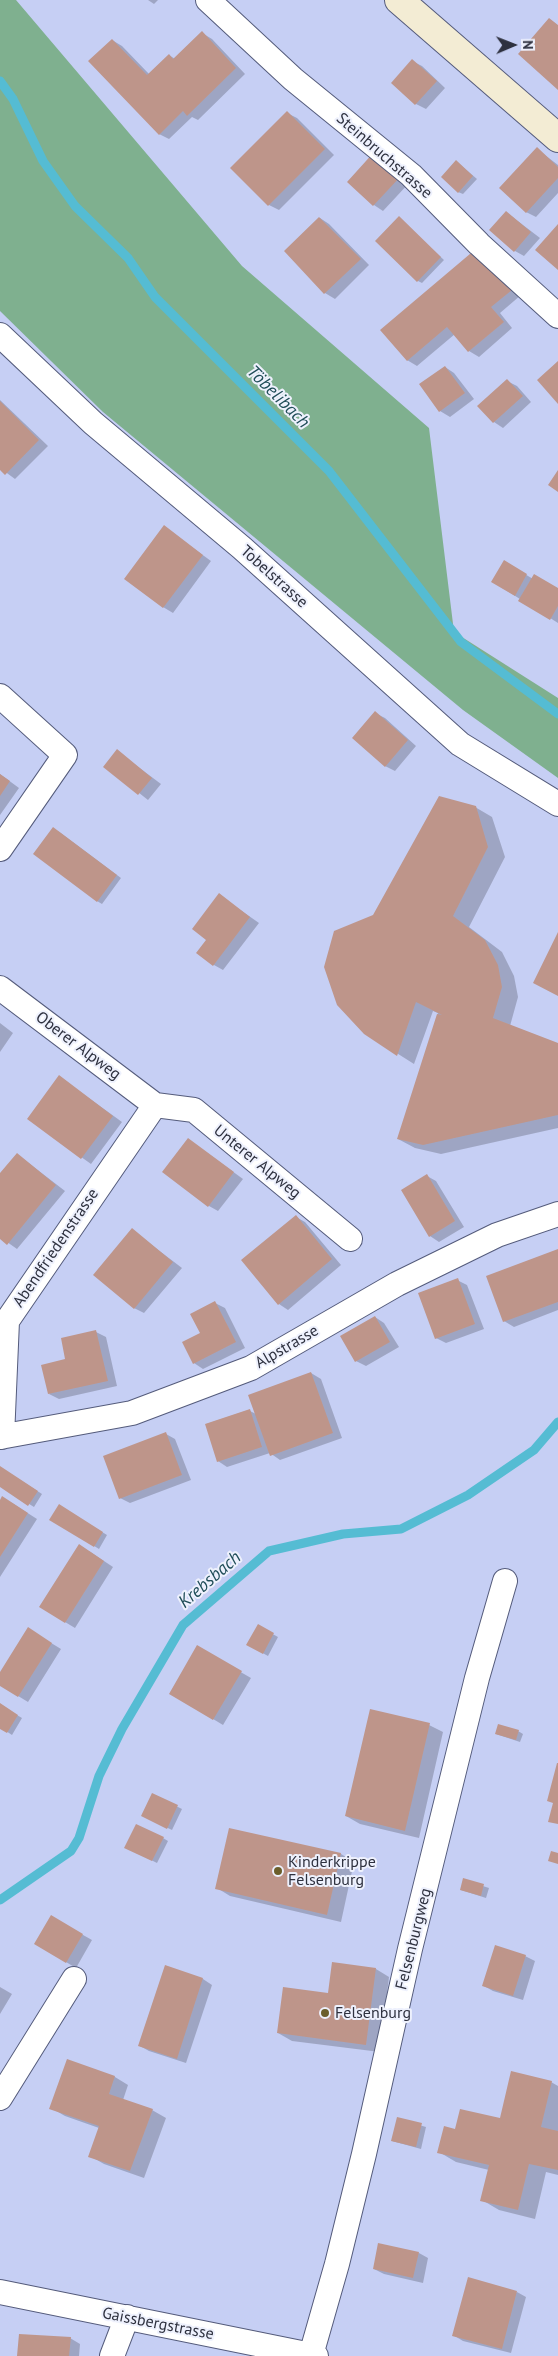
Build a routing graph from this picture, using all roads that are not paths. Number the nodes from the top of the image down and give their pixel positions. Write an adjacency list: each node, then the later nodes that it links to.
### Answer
1 (208, 0): 4 (street, Steinbruchstrasse)
2 (399, 0): 3 (main road)
3 (558, 138)
4 (558, 316)
5 (0, 335): 7 (street, Tobelstrasse)
6 (0, 696): 8 (street)
7 (558, 804)
8 (0, 849)
9 (0, 988): 10 (street, Oberer Alpweg)
10 (155, 1105): 12 (street, Unterer Alpweg); 13 (street, Abendfriedenstrasse)
11 (558, 1214): 13 (street, Alpstrasse)
12 (350, 1239)
13 (1, 1437)
14 (505, 1581): 20 (street, Felsenburgweg)
15 (74, 1979): 16 (street)
16 (0, 2098)
17 (0, 2292): 18 (street, Gaissbergstrasse)
18 (127, 2317): 19 (street); 20 (street, Gaissbergstrasse)
19 (112, 2356)
20 (314, 2356)

